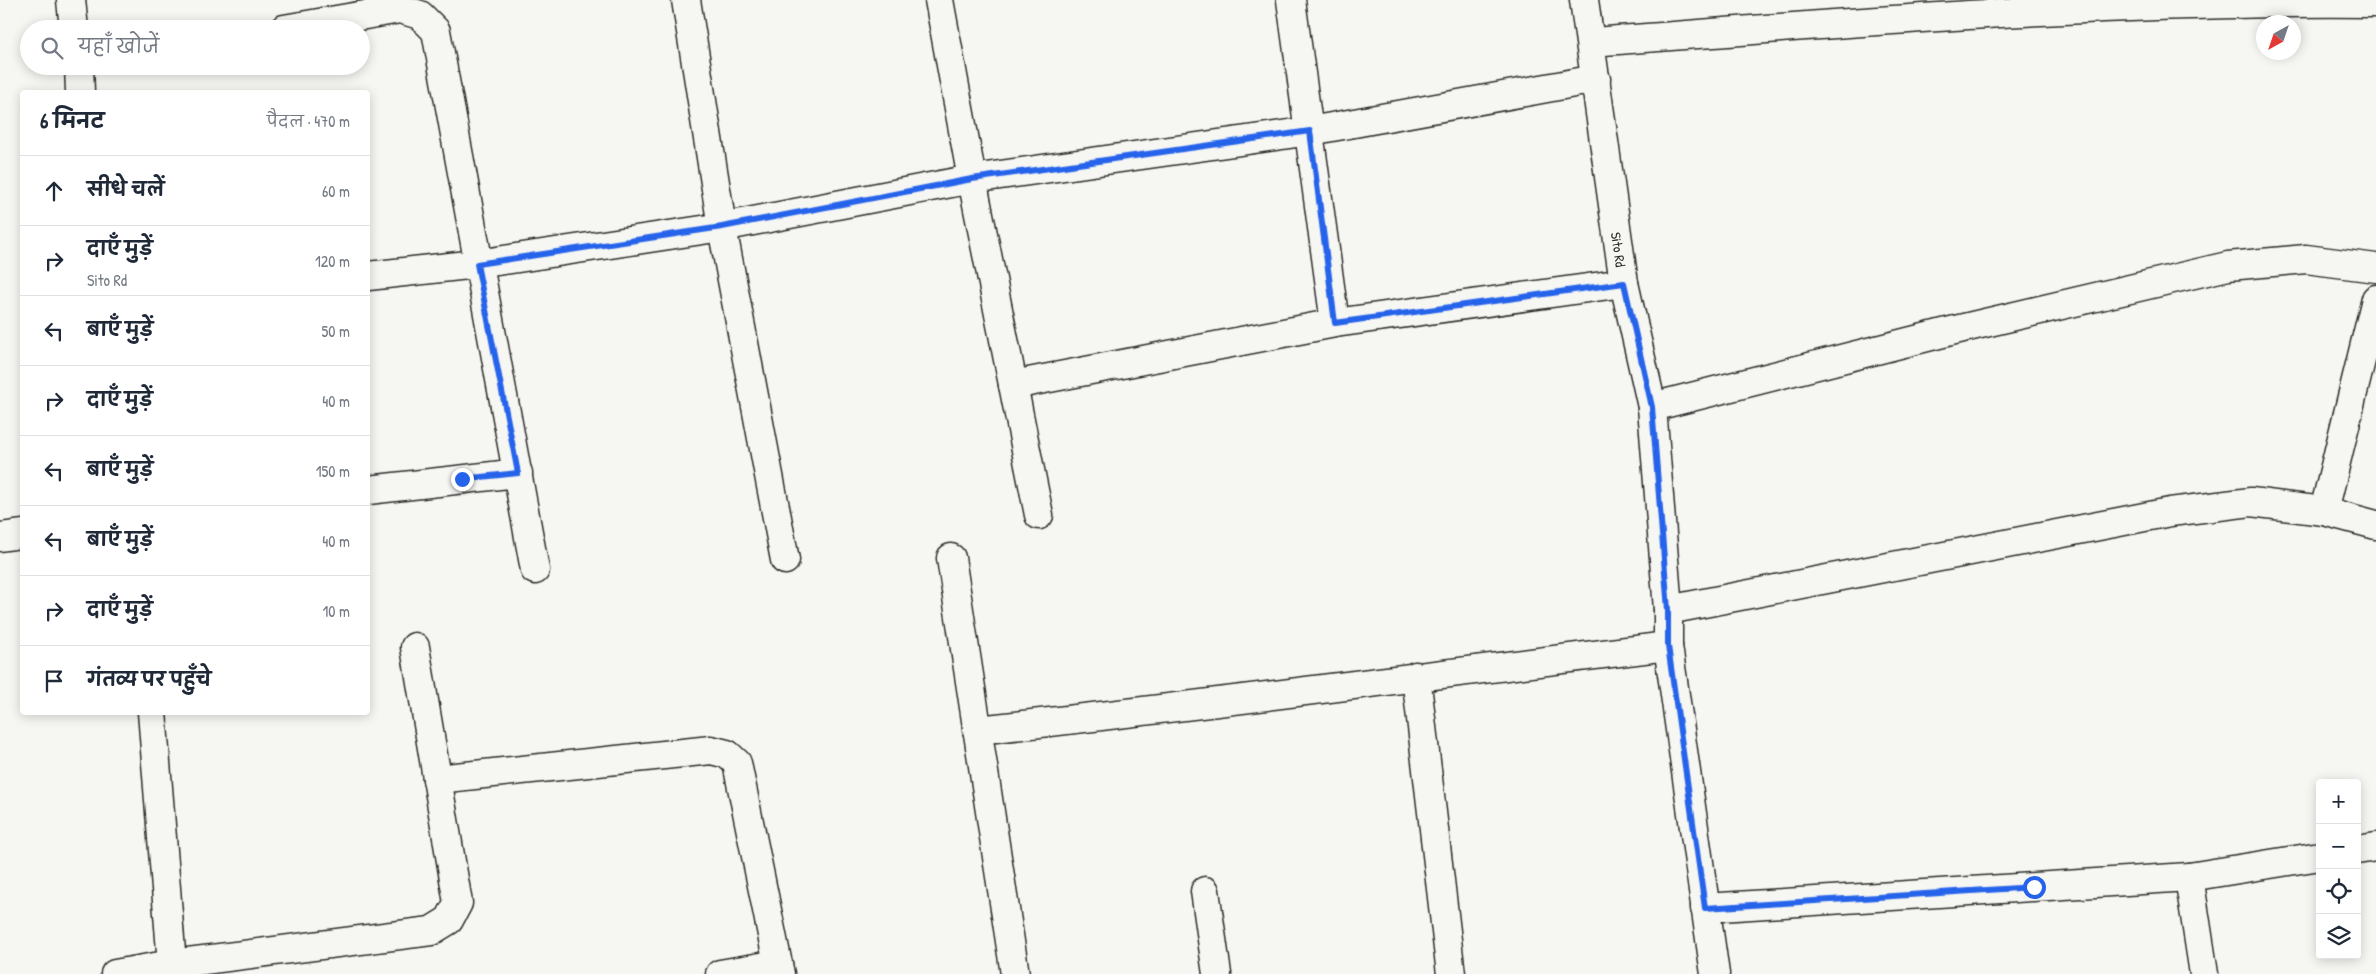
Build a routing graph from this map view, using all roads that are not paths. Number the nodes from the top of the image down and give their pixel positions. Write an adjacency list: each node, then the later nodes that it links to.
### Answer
1 (71, 0): 8 (street)
2 (686, 0): 14 (street)
3 (939, 0): 13 (street)
4 (1291, 0): 12 (street)
5 (1584, 0): 10 (street, Sito Rd)
6 (2265, 1): 7 (street); 10 (street)
7 (2376, 3)
8 (73, 20)
9 (336, 20): 15 (street)
10 (1591, 42): 11 (street, Sito Rd)
11 (1596, 79): 12 (street); 18 (street, Sito Rd)
12 (1310, 131): 13 (street); 20 (street)
13 (972, 179): 14 (street); 21 (street)
14 (722, 227): 15 (street); 31 (street)
15 (477, 264): 17 (street); 23 (street)
16 (2376, 268): 22 (street)
17 (370, 276)
18 (1624, 283): 20 (street); 22 (street, Sito Rd)
19 (2376, 299): 25 (street)
20 (1335, 323): 21 (street)
21 (1013, 385): 26 (street)
22 (1652, 407): 33 (street, Sito Rd)
23 (518, 473): 24 (street); 32 (street)
24 (370, 490)
25 (2324, 511): 27 (street); 33 (street)
26 (1039, 515)
27 (2376, 525)
28 (20, 534): 29 (street)
29 (0, 537)
30 (951, 558): 38 (street)
31 (785, 560)
32 (535, 570)
33 (1668, 610): 34 (street, Sito Rd)
34 (1668, 646): 36 (street); 45 (street, Sito Rd)
35 (415, 647): 39 (street)
36 (1416, 676): 38 (street); 52 (street)
37 (152, 715): 46 (street)
38 (977, 730): 50 (street)
39 (437, 779): 46 (street); 47 (street)
40 (2376, 847): 41 (street)
41 (2361, 849)
42 (2316, 857): 43 (street)
43 (2189, 877): 45 (street); 54 (street)
44 (1205, 892): 51 (street)
45 (1705, 908): 53 (street, Sito Rd)
46 (172, 964): 48 (street)
47 (779, 969): 49 (street)
48 (115, 974)
49 (720, 974)
50 (1015, 974)
51 (1217, 974)
52 (1451, 974)
53 (1715, 974)
54 (2204, 974)

